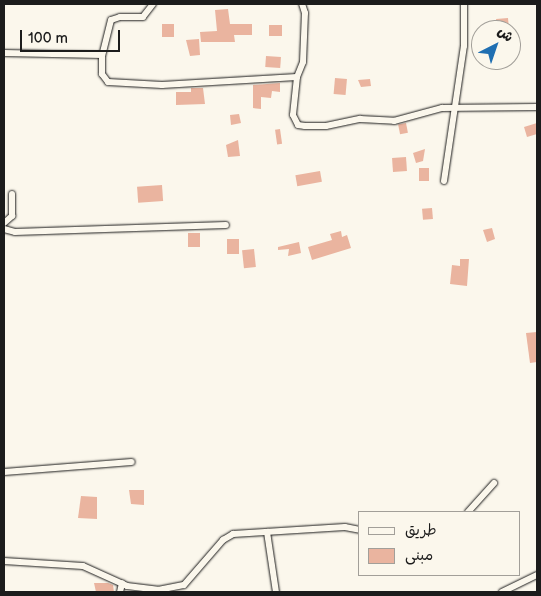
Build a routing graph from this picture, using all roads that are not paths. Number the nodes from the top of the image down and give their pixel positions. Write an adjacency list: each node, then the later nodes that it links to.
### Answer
1 (153, 4): 5 (street)
2 (302, 4): 6 (street)
3 (464, 4): 8 (street)
4 (4, 53): 5 (street)
5 (102, 55): 6 (street)
6 (297, 77): 8 (street)
7 (537, 107): 8 (street)
8 (454, 108): 9 (street)
9 (444, 181)
10 (12, 194): 11 (street)
11 (4, 223)
12 (226, 225): 13 (street)
13 (4, 229)
14 (132, 462): 15 (street)
15 (4, 472)
16 (494, 483): 17 (street)
17 (469, 511)
18 (358, 530): 19 (street)
19 (267, 532): 22 (street); 24 (street)
20 (4, 561): 22 (street)
21 (537, 575): 25 (street)
22 (122, 583): 23 (street)
23 (120, 592)
24 (276, 592)
25 (502, 592)

